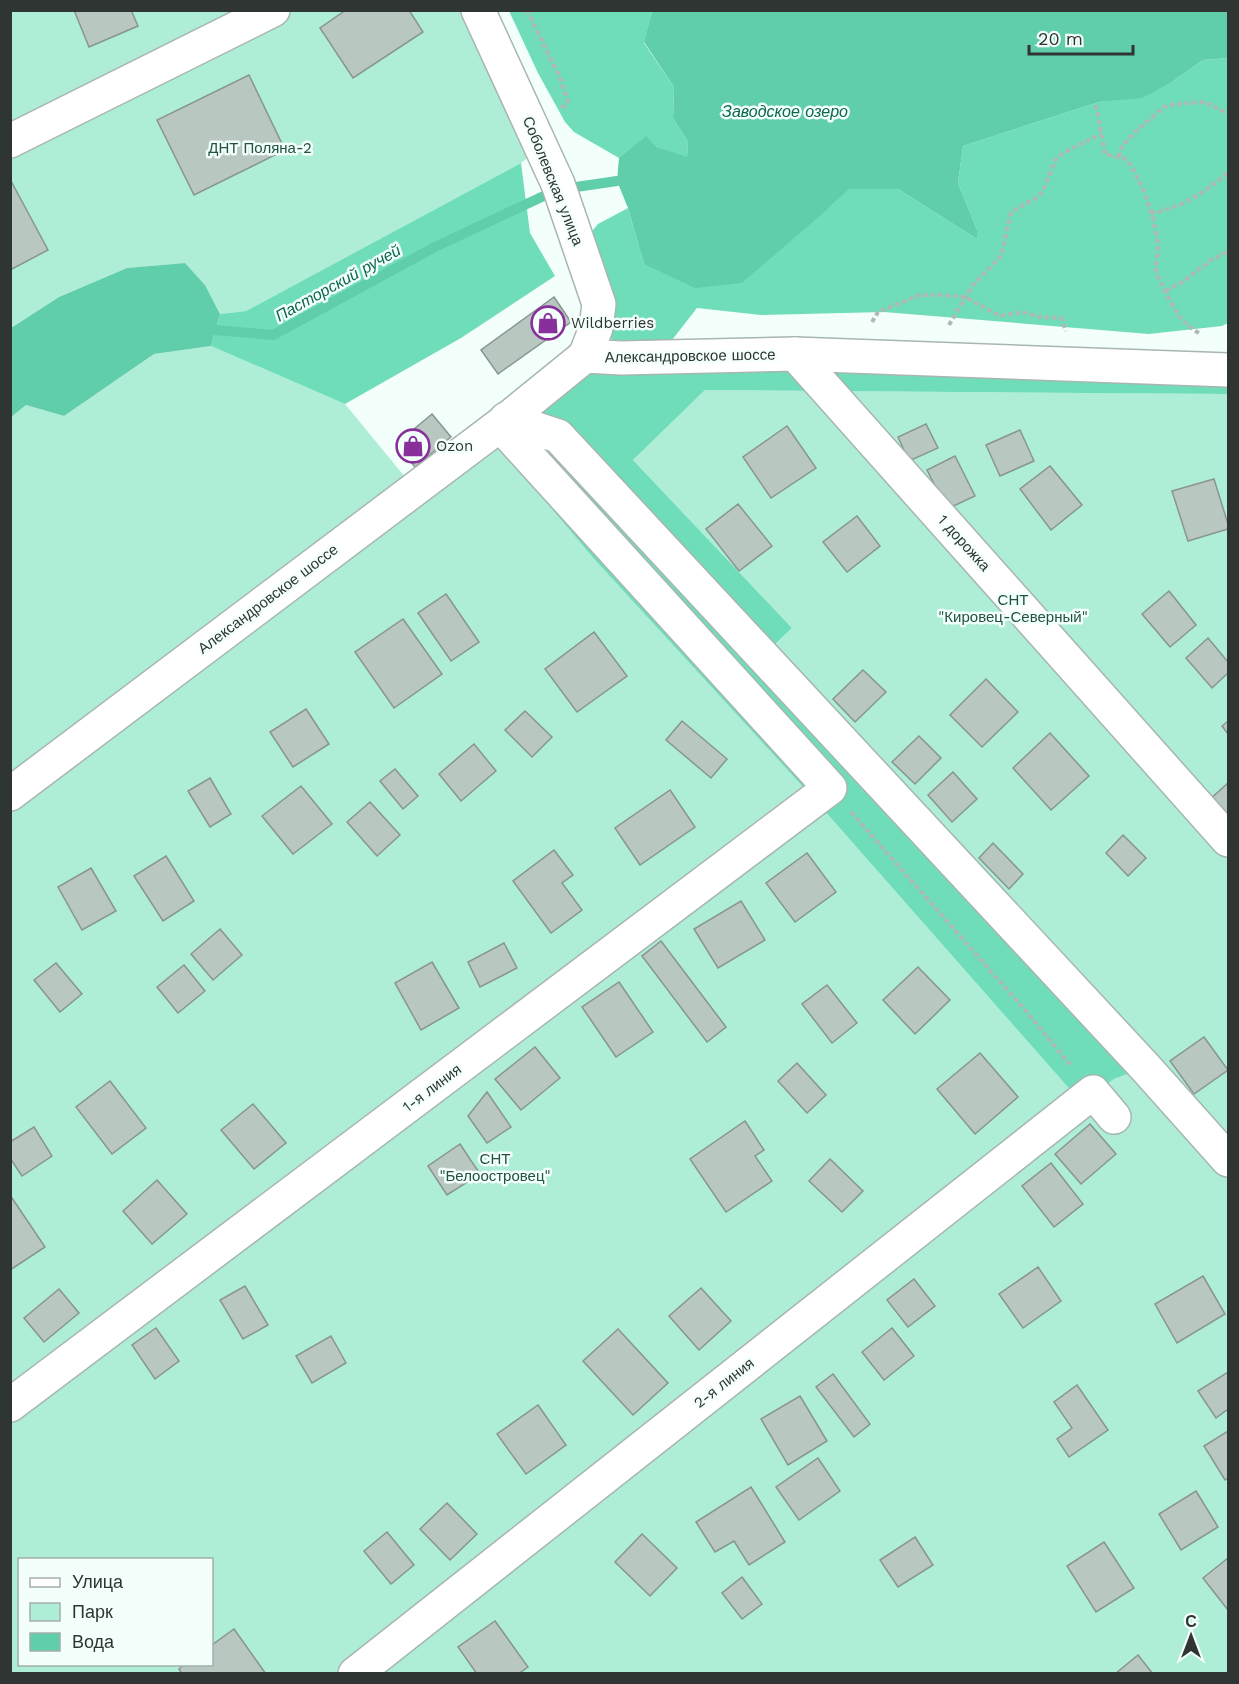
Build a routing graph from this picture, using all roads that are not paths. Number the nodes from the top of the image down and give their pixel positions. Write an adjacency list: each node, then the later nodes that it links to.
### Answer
1 (273, 10): 3 (street)
2 (478, 10): 5 (street, Соболевская улица)
3 (10, 141)
4 (795, 354): 5 (street, Александровское шоссе); 6 (street, Александровское шоссе); 9 (street, 1 дорожка)
5 (585, 356): 7 (street, Александровское шоссе)
6 (1228, 370)
7 (503, 422): 8 (street, Александровское шоссе); 11 (street); 12 (street, 1-я линия)
8 (10, 794)
9 (1228, 840)
10 (1103, 1104): 13 (street, 2-я линия)
11 (1228, 1160)
12 (10, 1405)
13 (355, 1674)

